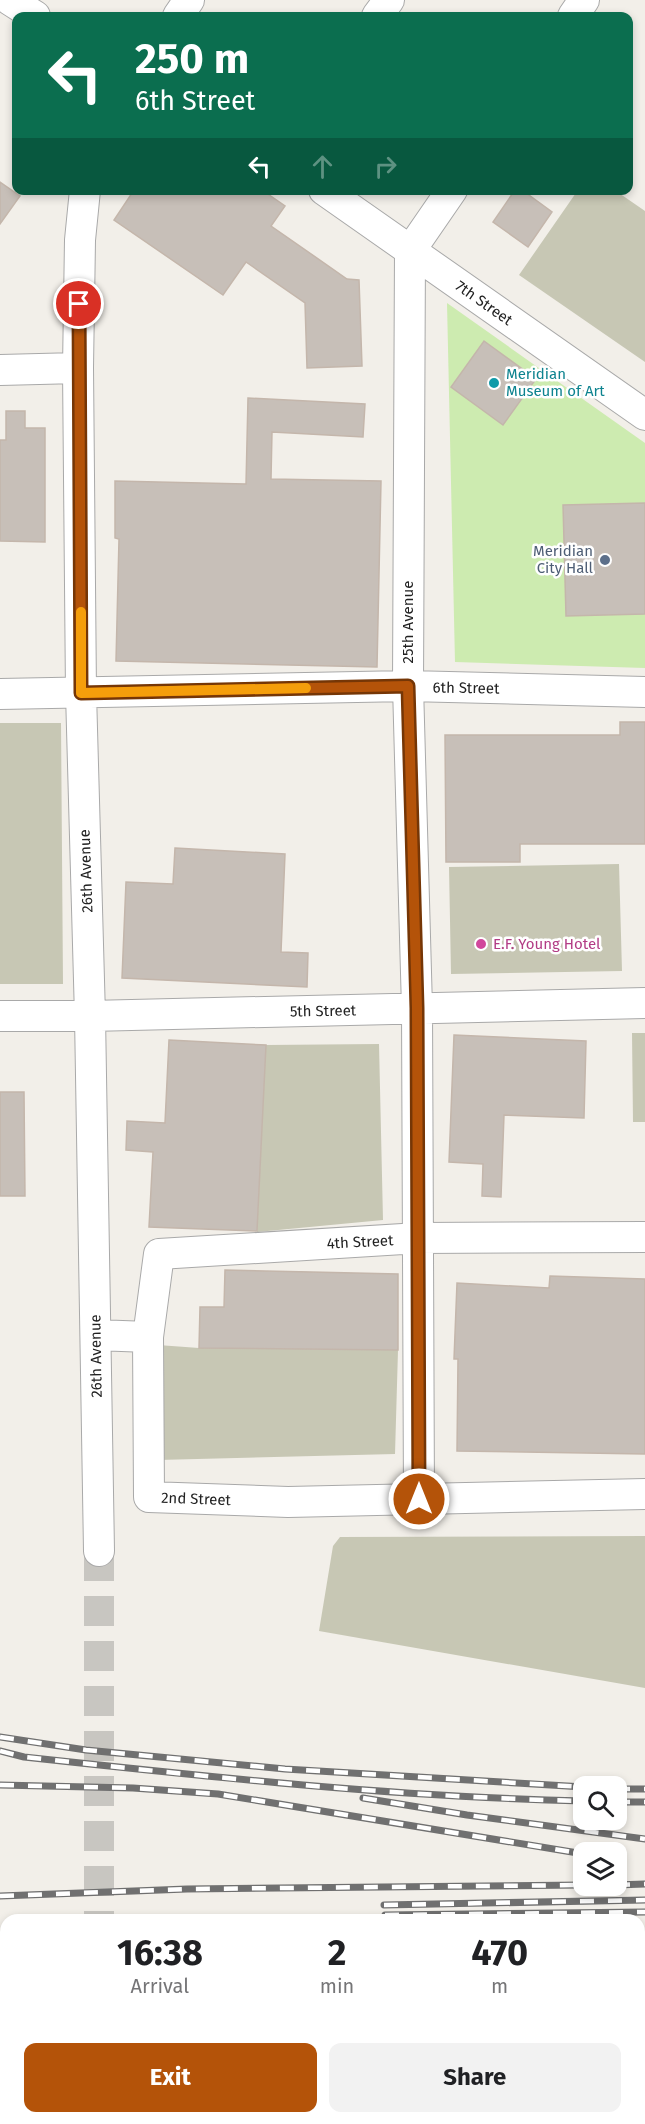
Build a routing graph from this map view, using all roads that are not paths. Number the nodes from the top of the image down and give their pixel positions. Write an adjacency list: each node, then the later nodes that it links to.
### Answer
1 (10, 0): 2 (street)
2 (28, 12)
3 (84, 195): 7 (street, 26th Avenue)
4 (331, 195): 6 (street, 7th Street)
5 (449, 195): 6 (street)
6 (410, 251): 9 (street, 7th Street); 10 (street, 25th Avenue)
7 (78, 368): 8 (street); 12 (street, 26th Avenue)
8 (0, 370)
9 (645, 415)
10 (408, 686): 11 (street, 6th Street); 12 (street, 6th Street); 15 (street, 25th Avenue)
11 (645, 692)
12 (81, 693): 13 (street, 6th Street); 17 (street, 26th Avenue)
13 (0, 694)
14 (645, 1003): 15 (street, 5th Street)
15 (417, 1008): 17 (street, 5th Street); 19 (street, 25th Avenue)
16 (0, 1016): 17 (street, 5th Street)
17 (90, 1016): 20 (street, 26th Avenue)
18 (645, 1237): 19 (street, 4th Street)
19 (419, 1238): 21 (street, 4th Street); 23 (street, 25th Avenue)
20 (96, 1335): 21 (street); 24 (street, 26th Avenue)
21 (148, 1337): 23 (street, 2nd Street)
22 (645, 1494): 23 (street)
23 (419, 1499)
24 (99, 1551)

